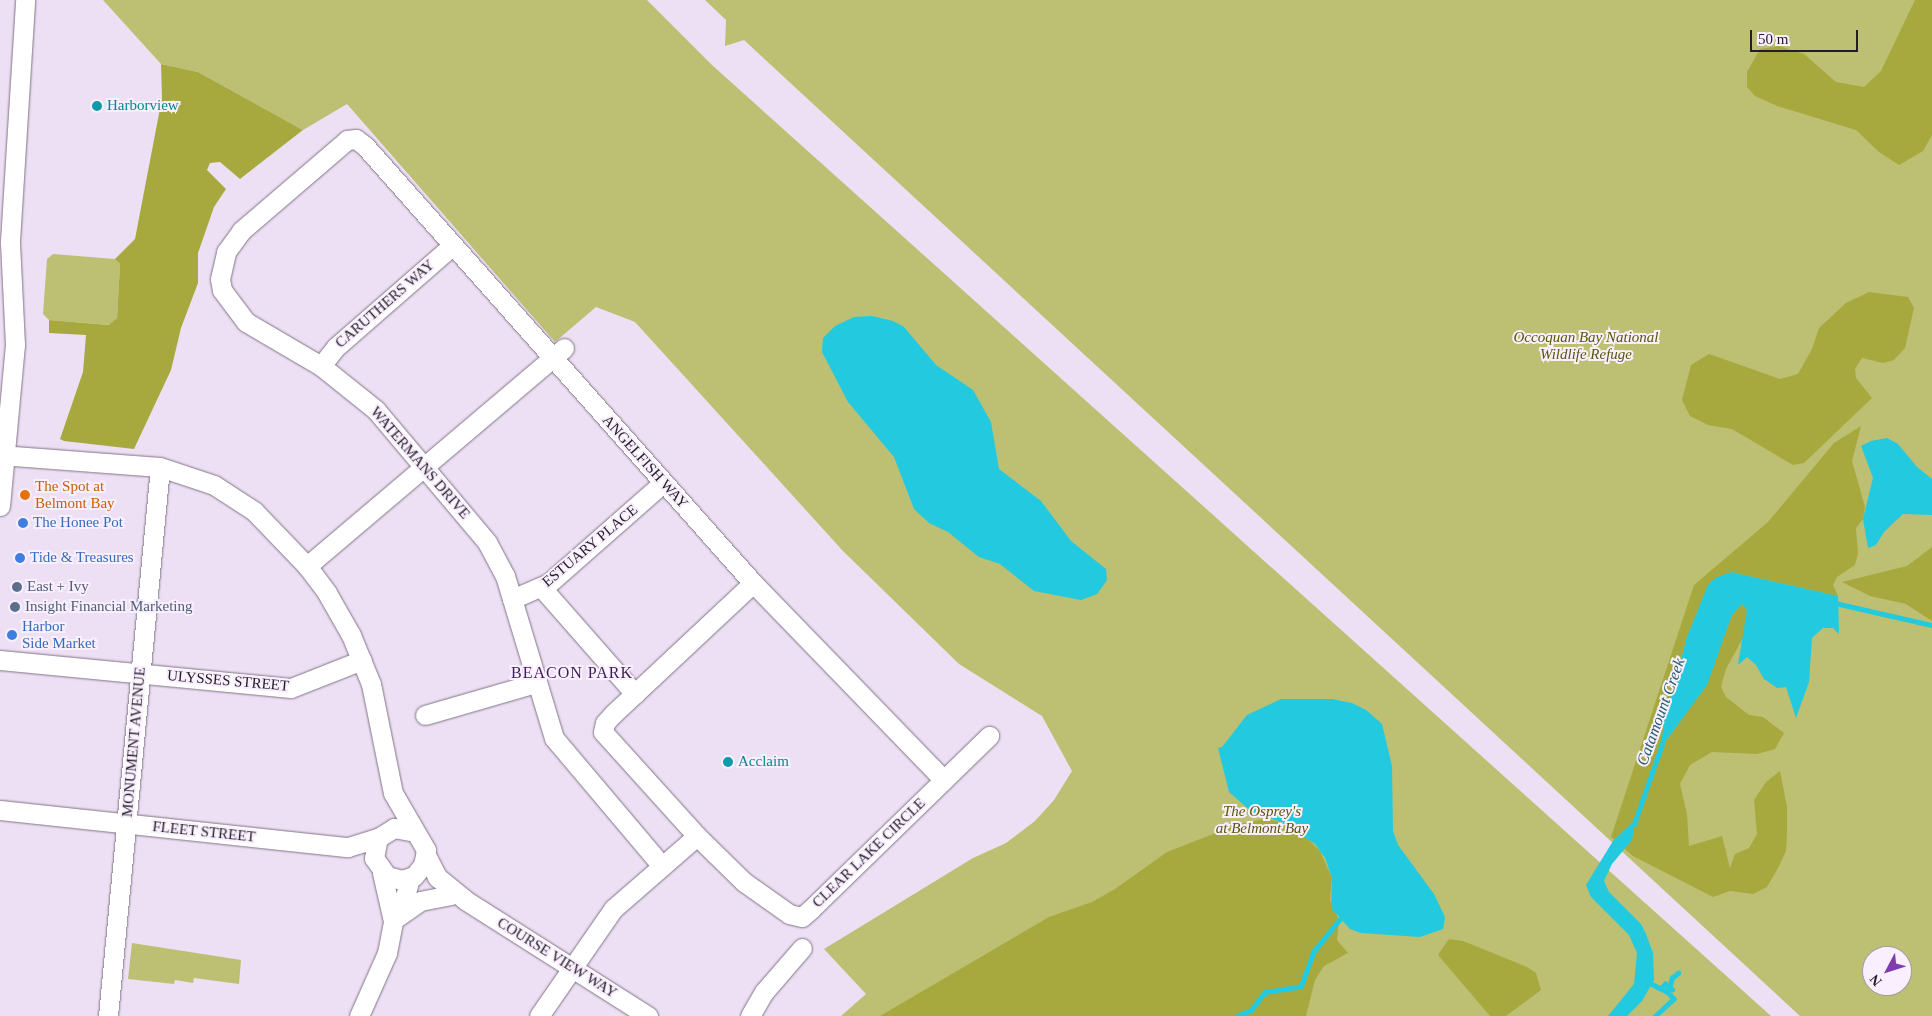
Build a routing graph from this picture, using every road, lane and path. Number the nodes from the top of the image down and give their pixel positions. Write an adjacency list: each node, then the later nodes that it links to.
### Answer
1 (25, 0): 3 (street)
2 (353, 138): 4 (street, ANGELFISH WAY); 6 (street, WATERMANS DRIVE)
3 (6, 175): 7 (street)
4 (453, 245): 5 (street, ANGELFISH WAY); 6 (street, CARUTHERS WAY)
5 (558, 353): 8 (street); 10 (street, ANGELFISH WAY)
6 (321, 366): 8 (street, WATERMANS DRIVE)
7 (3, 455): 9 (street); 11 (street)
8 (426, 466): 12 (street); 15 (street, WATERMANS DRIVE)
9 (160, 467): 12 (street); 18 (street, MONUMENT AVENUE)
10 (663, 483): 13 (street, ANGELFISH WAY); 14 (street, ESTUARY PLACE)
11 (0, 506)
12 (307, 566): 17 (street)
13 (753, 583): 20 (street, CLEAR LAKE CIRCLE); 23 (street, ANGELFISH WAY)
14 (542, 588): 15 (street, ESTUARY PLACE); 20 (street)
15 (512, 599): 19 (street, WATERMANS DRIVE)
16 (0, 660): 18 (street, ULYSSES STREET)
17 (362, 660): 18 (street, ULYSSES STREET); 24 (street)
18 (140, 672): 26 (street, MONUMENT AVENUE)
19 (536, 683): 21 (street); 32 (street, WATERMANS DRIVE)
20 (635, 694): 29 (street, CLEAR LAKE CIRCLE)
21 (425, 715)
22 (989, 736): 23 (street, CLEAR LAKE CIRCLE)
23 (944, 780): 29 (street, CLEAR LAKE CIRCLE)
24 (393, 794): 27 (street); 28 (street)
25 (0, 810): 26 (street, FLEET STREET)
26 (126, 824): 30 (street, FLEET STREET); 39 (street, MONUMENT AVENUE)
27 (415, 832): 28 (street); 31 (street)
28 (382, 835): 30 (street, FLEET STREET); 33 (street)
29 (697, 836): 32 (street)
30 (348, 847): 33 (street, FLEET STREET)
31 (426, 855): 34 (street); 35 (street, COURSE VIEW WAY)
32 (662, 866): 38 (street)
33 (379, 868): 34 (street); 36 (street)
34 (412, 877): 35 (street, COURSE VIEW WAY); 36 (street)
35 (458, 898): 36 (street); 38 (street, COURSE VIEW WAY)
36 (393, 921): 40 (street)
37 (802, 948): 43 (street)
38 (571, 968): 41 (street); 42 (street, COURSE VIEW WAY)
39 (108, 1016)
40 (359, 1016)
41 (539, 1016)
42 (648, 1016)
43 (750, 1016)

